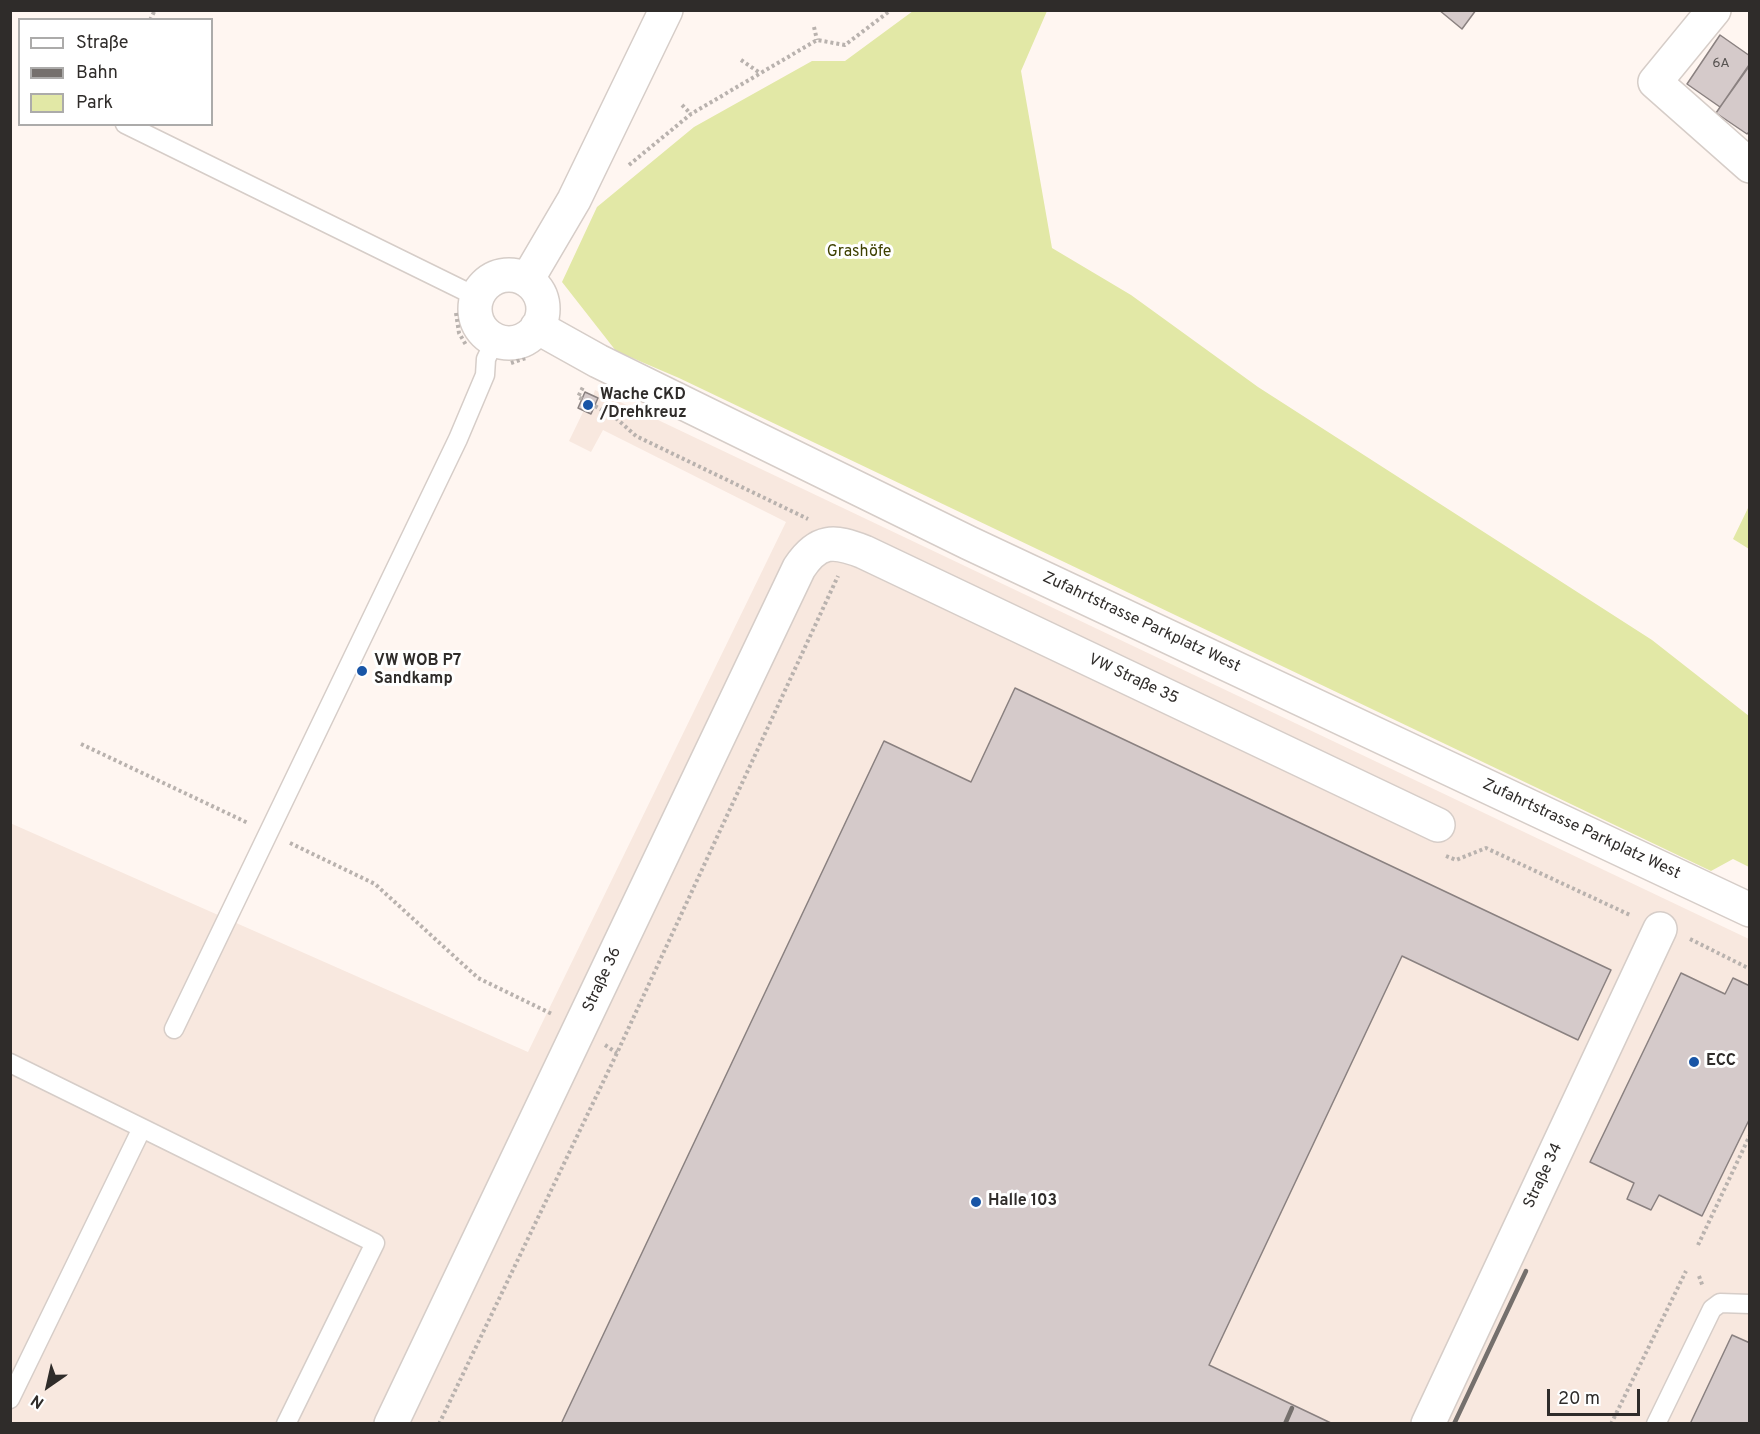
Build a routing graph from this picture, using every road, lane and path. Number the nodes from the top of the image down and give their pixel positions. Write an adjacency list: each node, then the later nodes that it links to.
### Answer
1 (666, 10): 13 (street)
2 (891, 10): 5 (path)
3 (1714, 10): 12 (street)
4 (814, 27): 5 (path)
5 (816, 40): 7 (path)
6 (741, 60): 7 (path)
7 (760, 73): 9 (path)
8 (682, 105): 9 (path)
9 (691, 114): 11 (path)
10 (129, 126): 14 (lane)
11 (627, 166)
12 (1749, 166)
13 (527, 280): 14 (street); 15 (street)
14 (477, 297): 16 (street)
15 (537, 327): 16 (street); 23 (street, Zufahrtstrasse Parkplatz West)
16 (495, 340): 22 (lane)
17 (595, 406): 18 (path)
18 (636, 436)
19 (833, 557): 21 (street, VW Straße 35); 26 (street, Straße 36); 28 (path)
20 (81, 744): 22 (path)
21 (1438, 825)
22 (269, 833): 26 (path); 27 (lane)
23 (1749, 910)
24 (1660, 929): 25 (path); 39 (street, Straße 34)
25 (1749, 969)
26 (581, 1028): 28 (path); 37 (street, Straße 36)
27 (174, 1029)
28 (617, 1053): 38 (path)
29 (10, 1063): 30 (lane)
30 (142, 1128): 35 (lane); 36 (lane)
31 (1749, 1135): 32 (path)
32 (1698, 1245)
33 (1686, 1271): 40 (path)
34 (1749, 1304): 41 (lane)
35 (10, 1399)
36 (286, 1424)
37 (391, 1424)
38 (439, 1424)
39 (1428, 1424)
40 (1611, 1424)
41 (1656, 1424)

